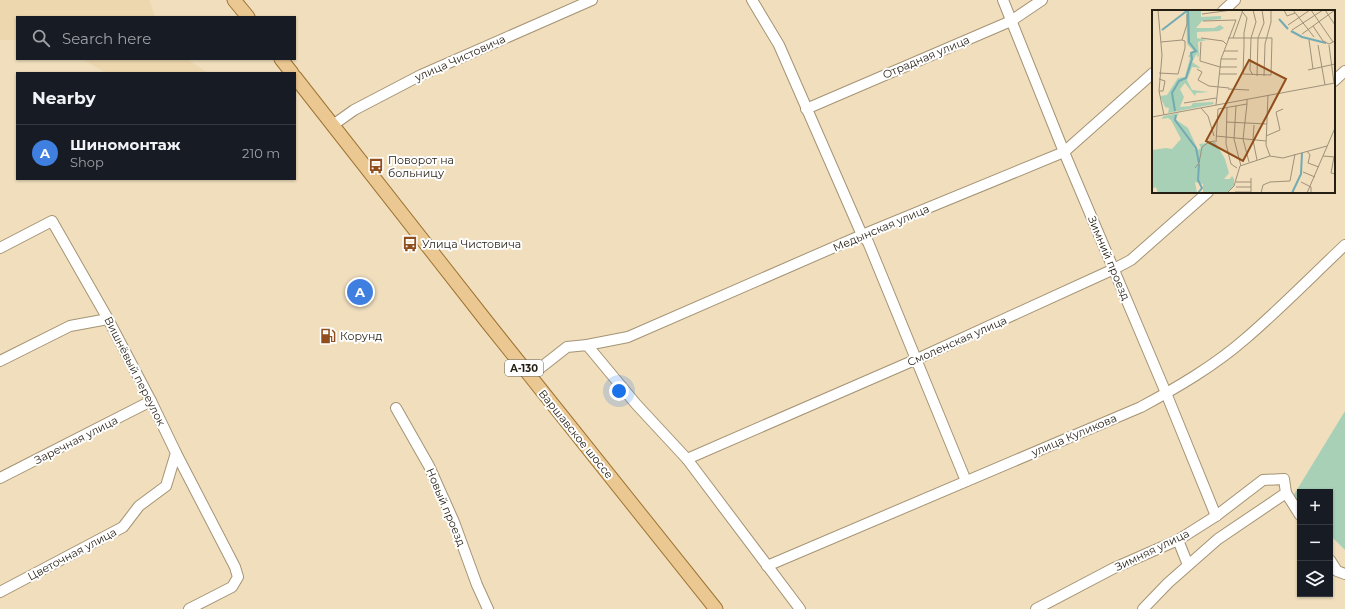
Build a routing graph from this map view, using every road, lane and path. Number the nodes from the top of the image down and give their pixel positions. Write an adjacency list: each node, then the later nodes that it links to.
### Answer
1 (234, 0): 8 (main road)
2 (592, 0): 17 (street, улица Чистовича)
3 (752, 0): 16 (street)
4 (1003, 0): 9 (street, Зимний проезд)
5 (1042, 0): 9 (street, Отрадная улица)
6 (1235, 0): 7 (street)
7 (1224, 10)
8 (247, 16)
9 (1011, 21): 16 (street, Отрадная улица); 18 (street, Зимний проезд)
10 (282, 60): 12 (main road)
11 (1345, 71): 15 (street)
12 (291, 72)
13 (1152, 74): 18 (street, Медынская улица)
14 (296, 77): 17 (main road, А-130)
15 (1335, 80)
16 (806, 109): 20 (street)
17 (333, 125): 28 (main road, Варшавское шоссе / А-130)
18 (1064, 152): 20 (street, Медынская улица); 23 (street, Зимний проезд)
19 (1207, 193): 23 (street, Смоленская улица)
20 (862, 235): 25 (street, Медынская улица); 26 (street)
21 (1345, 245): 29 (street, улица Куликова)
22 (0, 248): 24 (street, Вишнёвый переулок)
23 (1114, 269): 26 (street, Смоленская улица); 29 (street, Зимний проезд)
24 (108, 319): 27 (street); 30 (street, Вишнёвый переулок)
25 (587, 345): 28 (street, Медынская улица); 33 (street)
26 (917, 359): 33 (street, Смоленская улица); 35 (street)
27 (0, 361)
28 (530, 376): 47 (main road, Варшавское шоссе / А-130)
29 (1166, 393): 35 (street, улица Куликова); 38 (street, Зимний проезд)
30 (151, 401): 32 (street, Вишнёвый переулок); 34 (street, Заречная улица)
31 (396, 408): 46 (street, Новый проезд)
32 (176, 453): 44 (street, Цветочная улица); 45 (street, Вишнёвый переулок)
33 (687, 459): 42 (street)
34 (0, 478)
35 (966, 481): 42 (street, улица Куликова)
36 (1286, 493): 37 (street); 38 (street, Зимняя улица); 41 (street)
37 (1297, 510)
38 (1216, 516): 39 (street, Зимняя улица)
39 (1178, 540): 41 (street); 49 (street, Зимняя улица)
40 (1331, 561): 43 (street)
41 (1188, 564): 50 (street)
42 (767, 566): 48 (street)
43 (1345, 574)
44 (0, 592)
45 (189, 609)
46 (488, 609)
47 (716, 609)
48 (800, 609)
49 (1036, 609)
50 (1143, 609)

